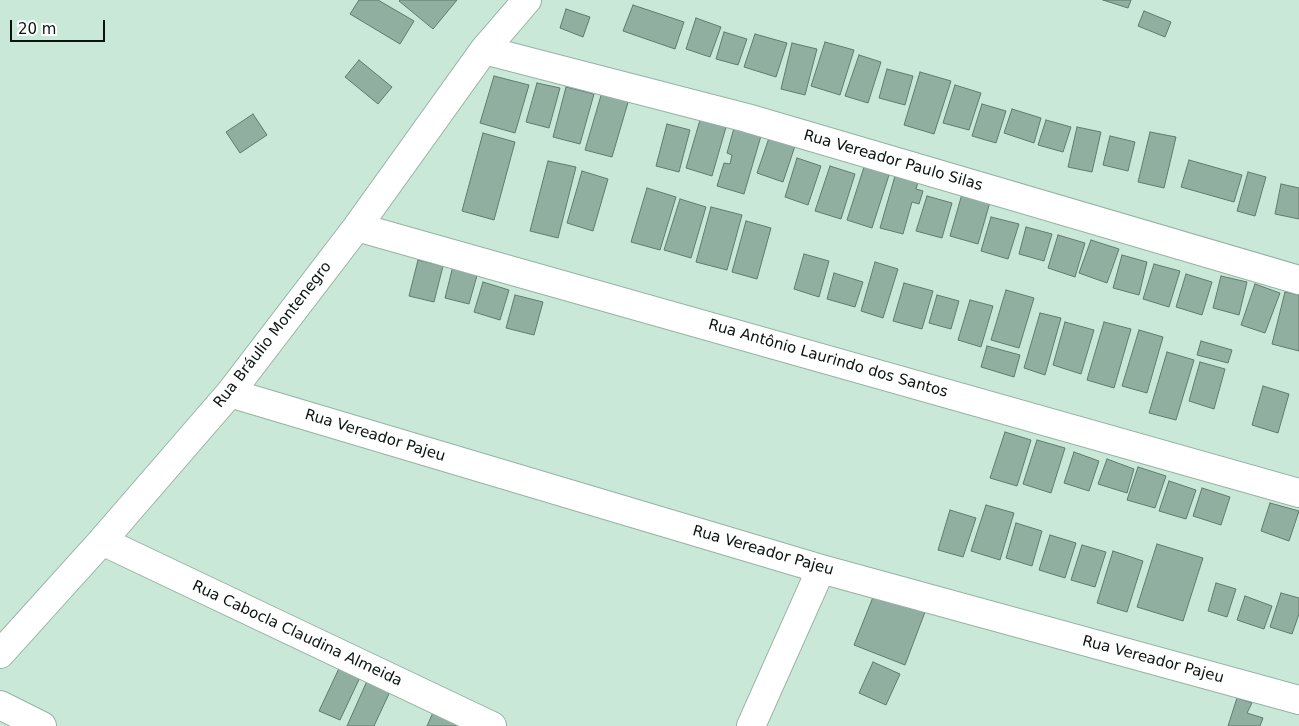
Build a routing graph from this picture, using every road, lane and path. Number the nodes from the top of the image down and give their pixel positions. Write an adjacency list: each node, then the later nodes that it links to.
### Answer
1 (527, 0): 2 (street, Rua Bráulio Montenegro)
2 (484, 50): 3 (street, Rua Bráulio Montenegro); 4 (street, Rua Vereador Paulo Silas)
3 (357, 227): 5 (street, Rua Bráulio Montenegro); 6 (street, Rua Antônio Laurindo dos Santos)
4 (1299, 280)
5 (230, 393): 7 (street, Rua Bráulio Montenegro); 8 (street, Rua Vereador Pajeu)
6 (1299, 493)
7 (102, 541): 9 (street, Rua Bráulio Montenegro); 13 (street, Rua Cabocla Claudina Almeida)
8 (821, 569): 10 (street, Rua Vereador Pajeu); 14 (street)
9 (0, 654)
10 (1299, 700)
11 (0, 705): 12 (street)
12 (42, 726)
13 (492, 726)
14 (751, 726)

